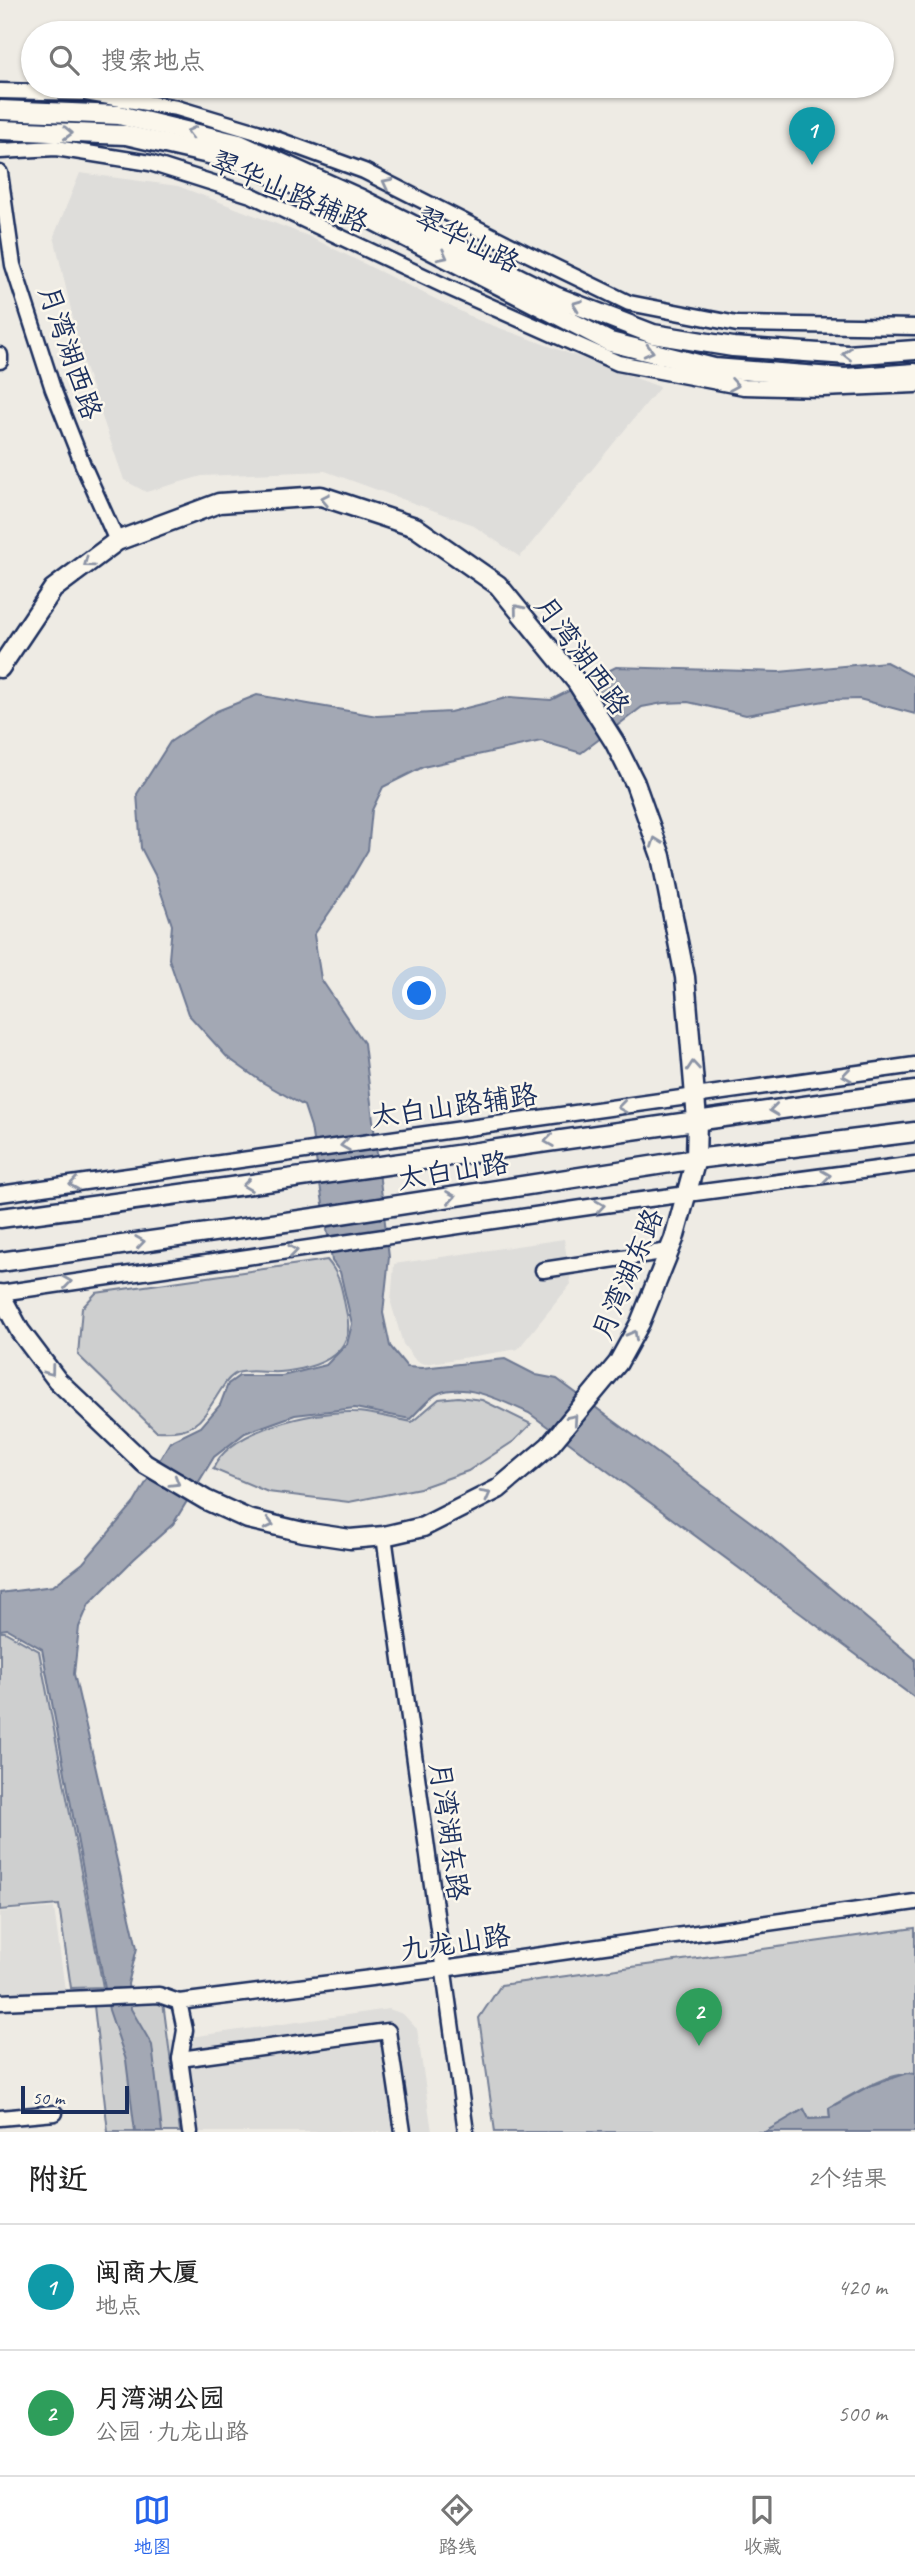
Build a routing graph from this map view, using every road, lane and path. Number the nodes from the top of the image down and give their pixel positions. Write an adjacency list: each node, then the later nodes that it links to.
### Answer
1 (0, 91): 2 (street, 翠华山路辅路, one-way to 1)
2 (21, 91)
3 (116, 98): 9 (street, 翠华山路辅路, one-way to 3)
4 (0, 110): 10 (main road, 翠华山路, one-way to 4)
5 (0, 130): 13 (main road, 翠华山路, one-way to 13)
6 (0, 151): 14 (street, 翠华山路辅路, one-way to 14)
7 (0, 173): 8 (street, 月湾湖西路)
8 (1, 189): 15 (street, 月湾湖西路)
9 (915, 327)
10 (915, 350)
11 (0, 355): 12 (street)
12 (0, 361)
13 (915, 373)
14 (915, 385)
15 (117, 541): 16 (main road, 月湾湖西路, one-way to 16); 19 (main road, 月湾湖西路, one-way to 15)
16 (0, 667)
17 (915, 1065): 19 (street, 太白山路辅路, one-way to 19)
18 (915, 1091): 20 (main road, 太白山路, one-way to 20)
19 (695, 1097): 20 (main road, 月湾湖西路); 24 (street, 太白山路辅路, one-way to 24)
20 (698, 1120): 22 (main road, 月湾湖西路); 26 (main road, 太白山路, one-way to 26)
21 (915, 1132): 22 (main road, 太白山路)
22 (696, 1159): 25 (main road, 月湾湖东路); 28 (main road, 太白山路, one-way to 22)
23 (915, 1164): 25 (street, one-way to 23)
24 (0, 1194)
25 (687, 1194): 27 (main road, 月湾湖东路); 30 (street, one-way to 25)
26 (0, 1219)
27 (669, 1251): 29 (street); 31 (main road, 月湾湖东路, one-way to 27)
28 (0, 1262)
29 (542, 1270)
30 (0, 1293): 31 (main road, 月湾湖东路, one-way to 31)
31 (384, 1536): 33 (street, 月湾湖东路)
32 (915, 1902): 33 (street, 九龙山路)
33 (443, 1969): 35 (street, 九龙山路); 41 (street, 月湾湖东路)
34 (0, 2002): 35 (street, 九龙山路)
35 (179, 2002): 36 (street)
36 (180, 2059): 39 (street); 40 (street)
37 (55, 2113): 38 (street)
38 (0, 2118)
39 (190, 2132)
40 (403, 2132)
41 (466, 2132)

